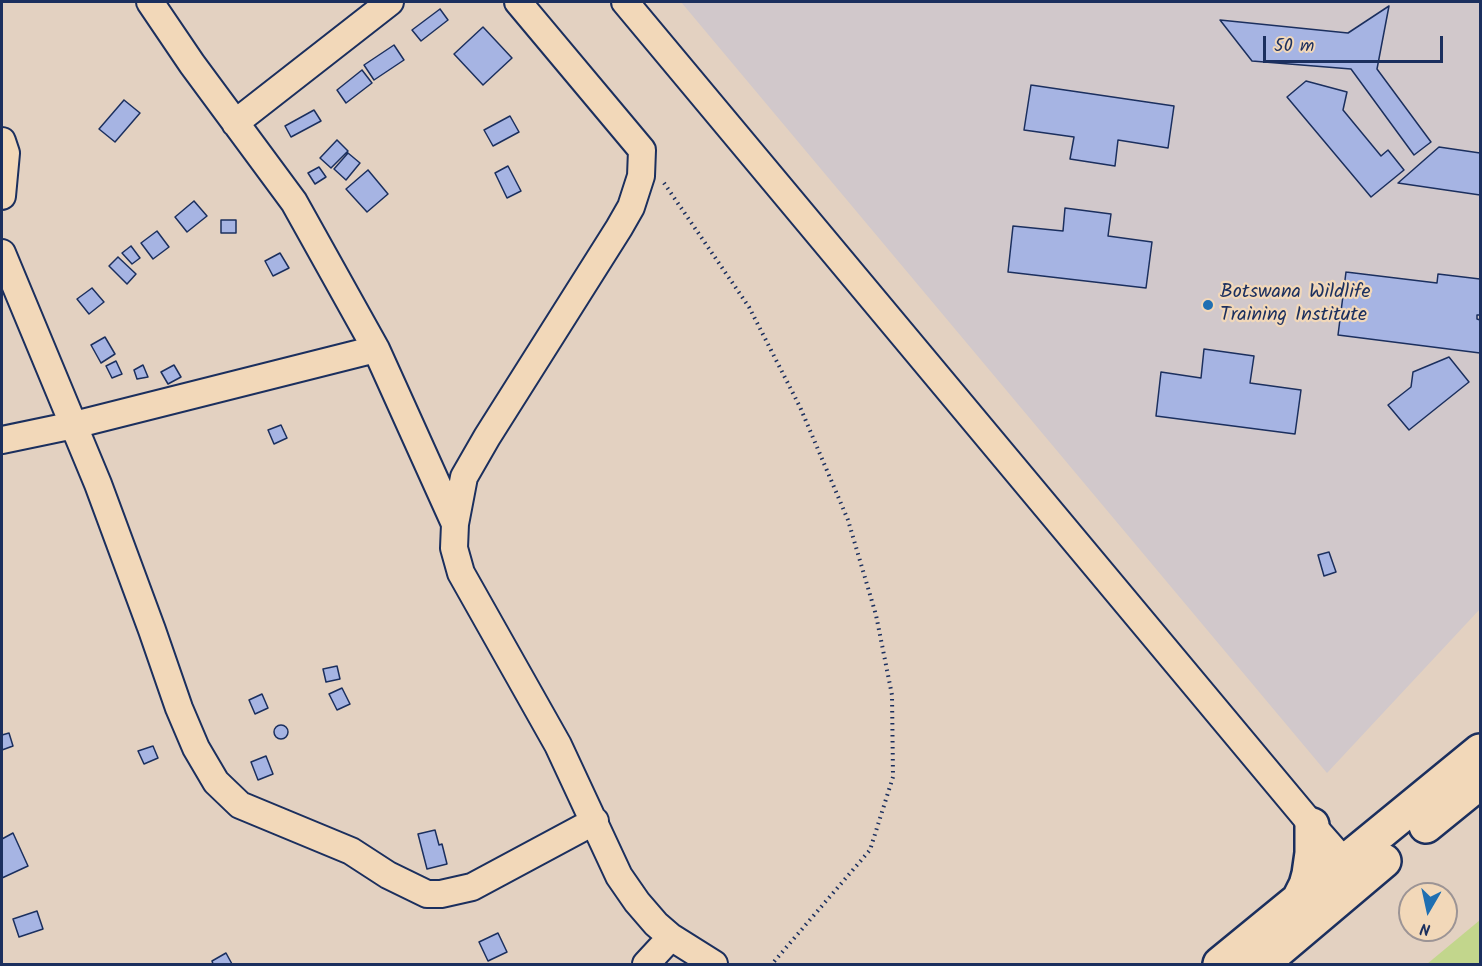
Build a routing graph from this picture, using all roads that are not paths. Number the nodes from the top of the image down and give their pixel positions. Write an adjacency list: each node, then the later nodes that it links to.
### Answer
1 (150, 2): 5 (street)
2 (390, 2): 5 (street)
3 (518, 2): 12 (street)
4 (626, 2): 16 (street)
5 (235, 123): 9 (street)
6 (2, 141): 7 (street)
7 (2, 196)
8 (2, 253): 10 (street)
9 (376, 349): 10 (street); 12 (street)
10 (74, 425): 11 (street); 15 (street)
11 (2, 440)
12 (455, 524): 15 (street)
13 (1480, 752): 17 (main road)
14 (1480, 782): 17 (main road)
15 (595, 821): 19 (street)
16 (1312, 825): 17 (street); 18 (main road)
17 (1353, 872): 18 (main road); 23 (main road)
18 (1299, 899): 22 (main road)
19 (671, 937): 20 (street); 21 (street)
20 (646, 964)
21 (714, 964)
22 (1220, 964)
23 (1262, 964)

